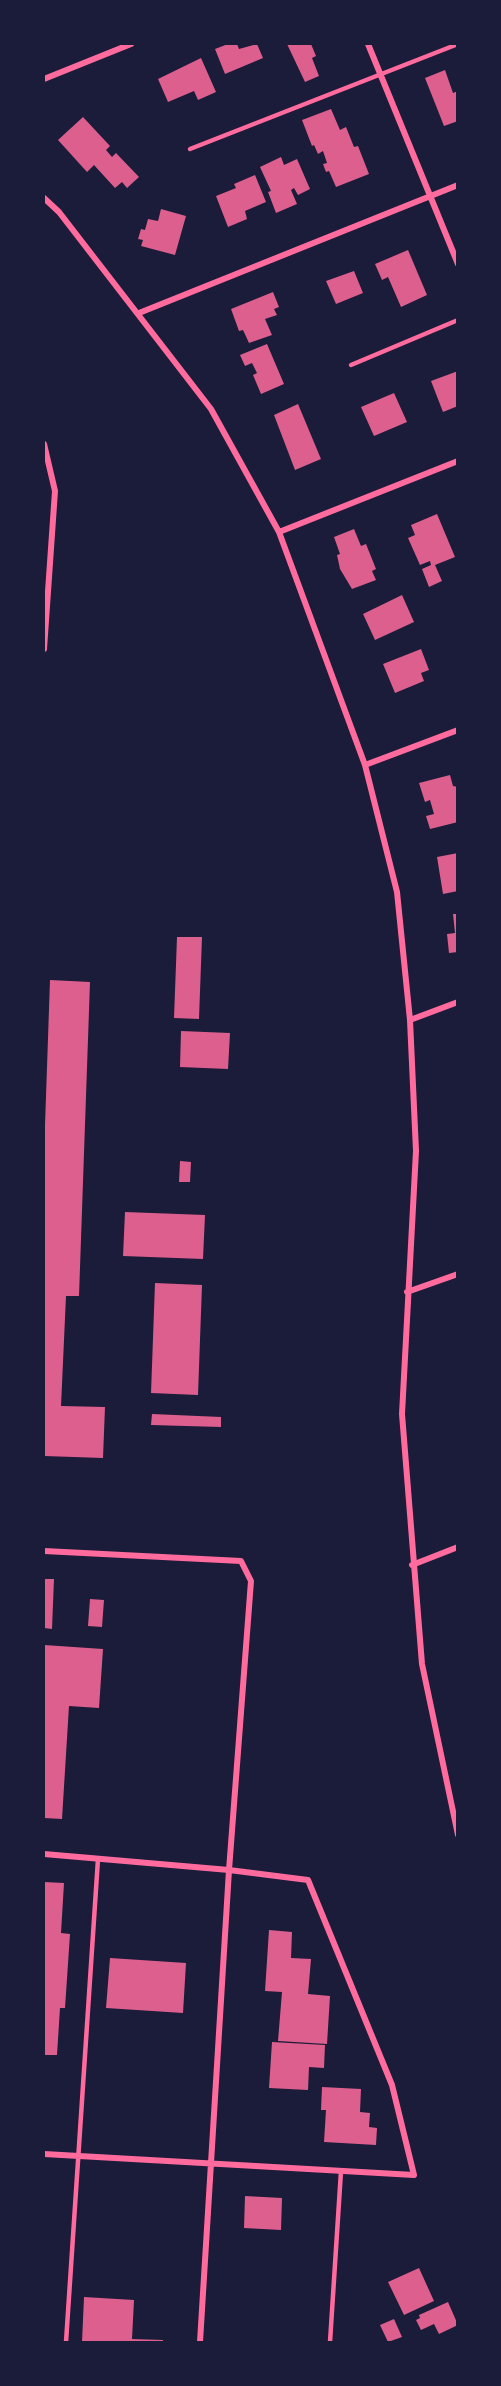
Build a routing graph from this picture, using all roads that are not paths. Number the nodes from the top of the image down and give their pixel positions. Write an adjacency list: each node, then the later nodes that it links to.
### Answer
1 (130, 44): 5 (street)
2 (368, 44): 4 (street)
3 (458, 44): 4 (lane)
4 (380, 74): 6 (lane); 8 (street)
5 (44, 79)
6 (190, 149)
7 (458, 184): 8 (street)
8 (429, 196): 10 (street); 11 (street)
9 (44, 198): 11 (street)
10 (458, 264)
11 (139, 313): 16 (street)
12 (458, 320): 13 (lane)
13 (351, 365)
14 (44, 444): 17 (street)
15 (458, 461): 16 (street)
16 (279, 532): 20 (street)
17 (44, 641): 18 (street)
18 (44, 650)
19 (458, 730): 20 (street)
20 (365, 765): 22 (street)
21 (458, 1002): 22 (street)
22 (411, 1020): 24 (street)
23 (458, 1274): 24 (street)
24 (407, 1293): 27 (street)
25 (458, 1547): 27 (street)
26 (44, 1551): 32 (street)
27 (412, 1565): 28 (street)
28 (456, 1822): 29 (street)
29 (458, 1836)
30 (44, 1854): 31 (street)
31 (98, 1859): 32 (street); 34 (lane)
32 (229, 1870): 35 (street); 36 (street)
33 (44, 2154): 34 (street)
34 (77, 2156): 35 (street); 37 (lane)
35 (211, 2164): 36 (street); 38 (street)
36 (341, 2171): 39 (lane)
37 (66, 2343)
38 (200, 2343)
39 (330, 2343)

